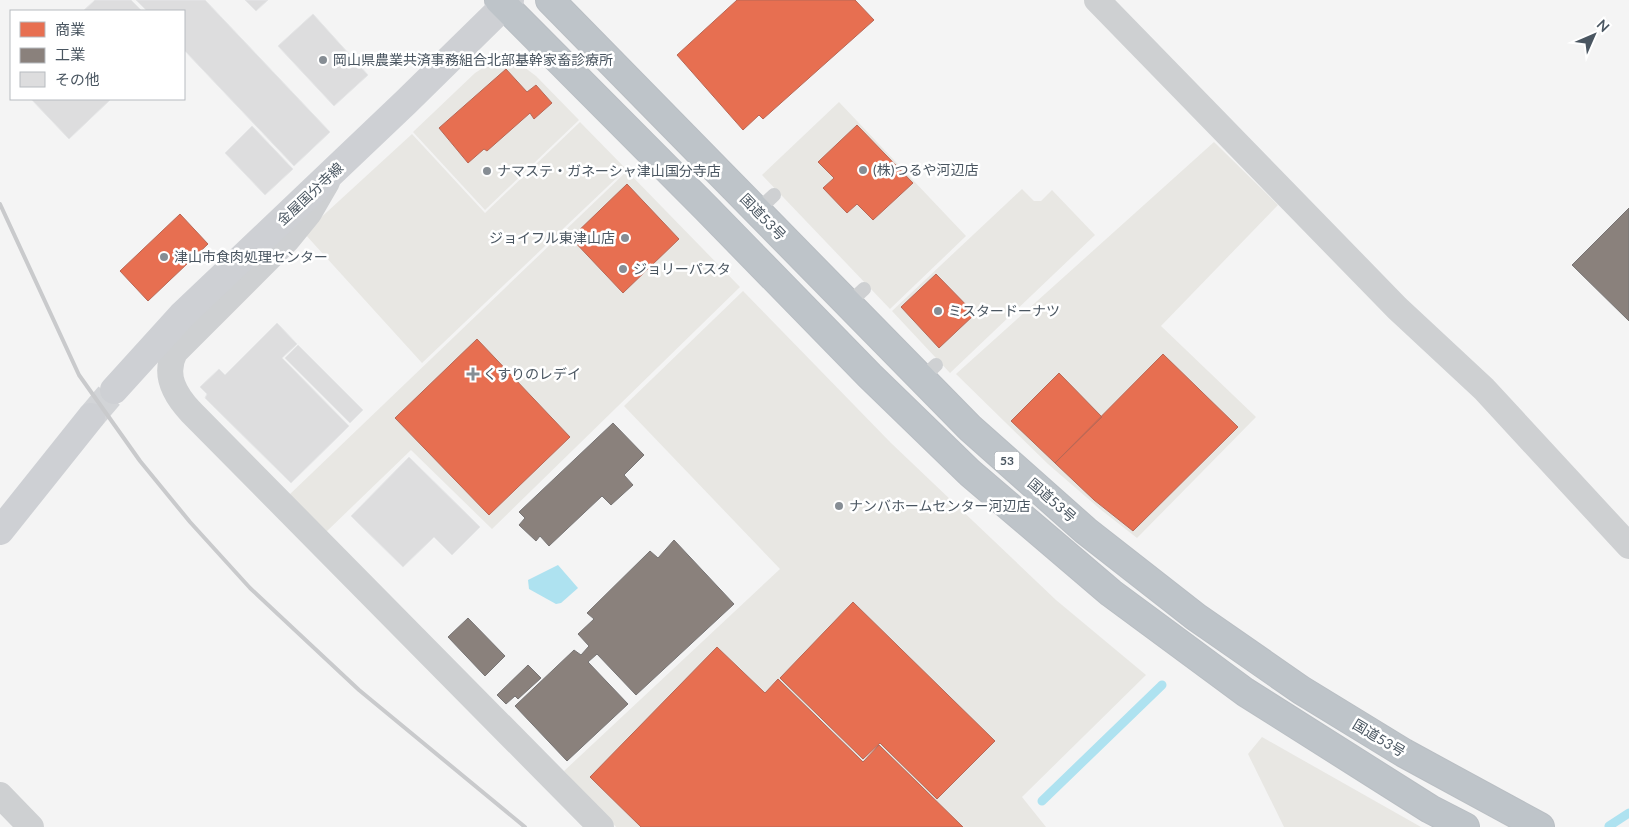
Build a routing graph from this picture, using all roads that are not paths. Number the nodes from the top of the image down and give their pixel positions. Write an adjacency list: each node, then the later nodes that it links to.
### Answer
1 (550, 0): 13 (highway, 国道53号 / 53)
2 (1097, 0): 8 (street)
3 (505, 2): 4 (main road, 金屋国分寺線); 12 (highway, 53)
4 (331, 174): 5 (main road, 金屋国分寺線); 11 (street)
5 (114, 390)
6 (92, 417): 7 (main road)
7 (0, 531)
8 (1629, 546)
9 (0, 795): 10 (street)
10 (31, 827)
11 (601, 827)
12 (1465, 827)
13 (1540, 827)

